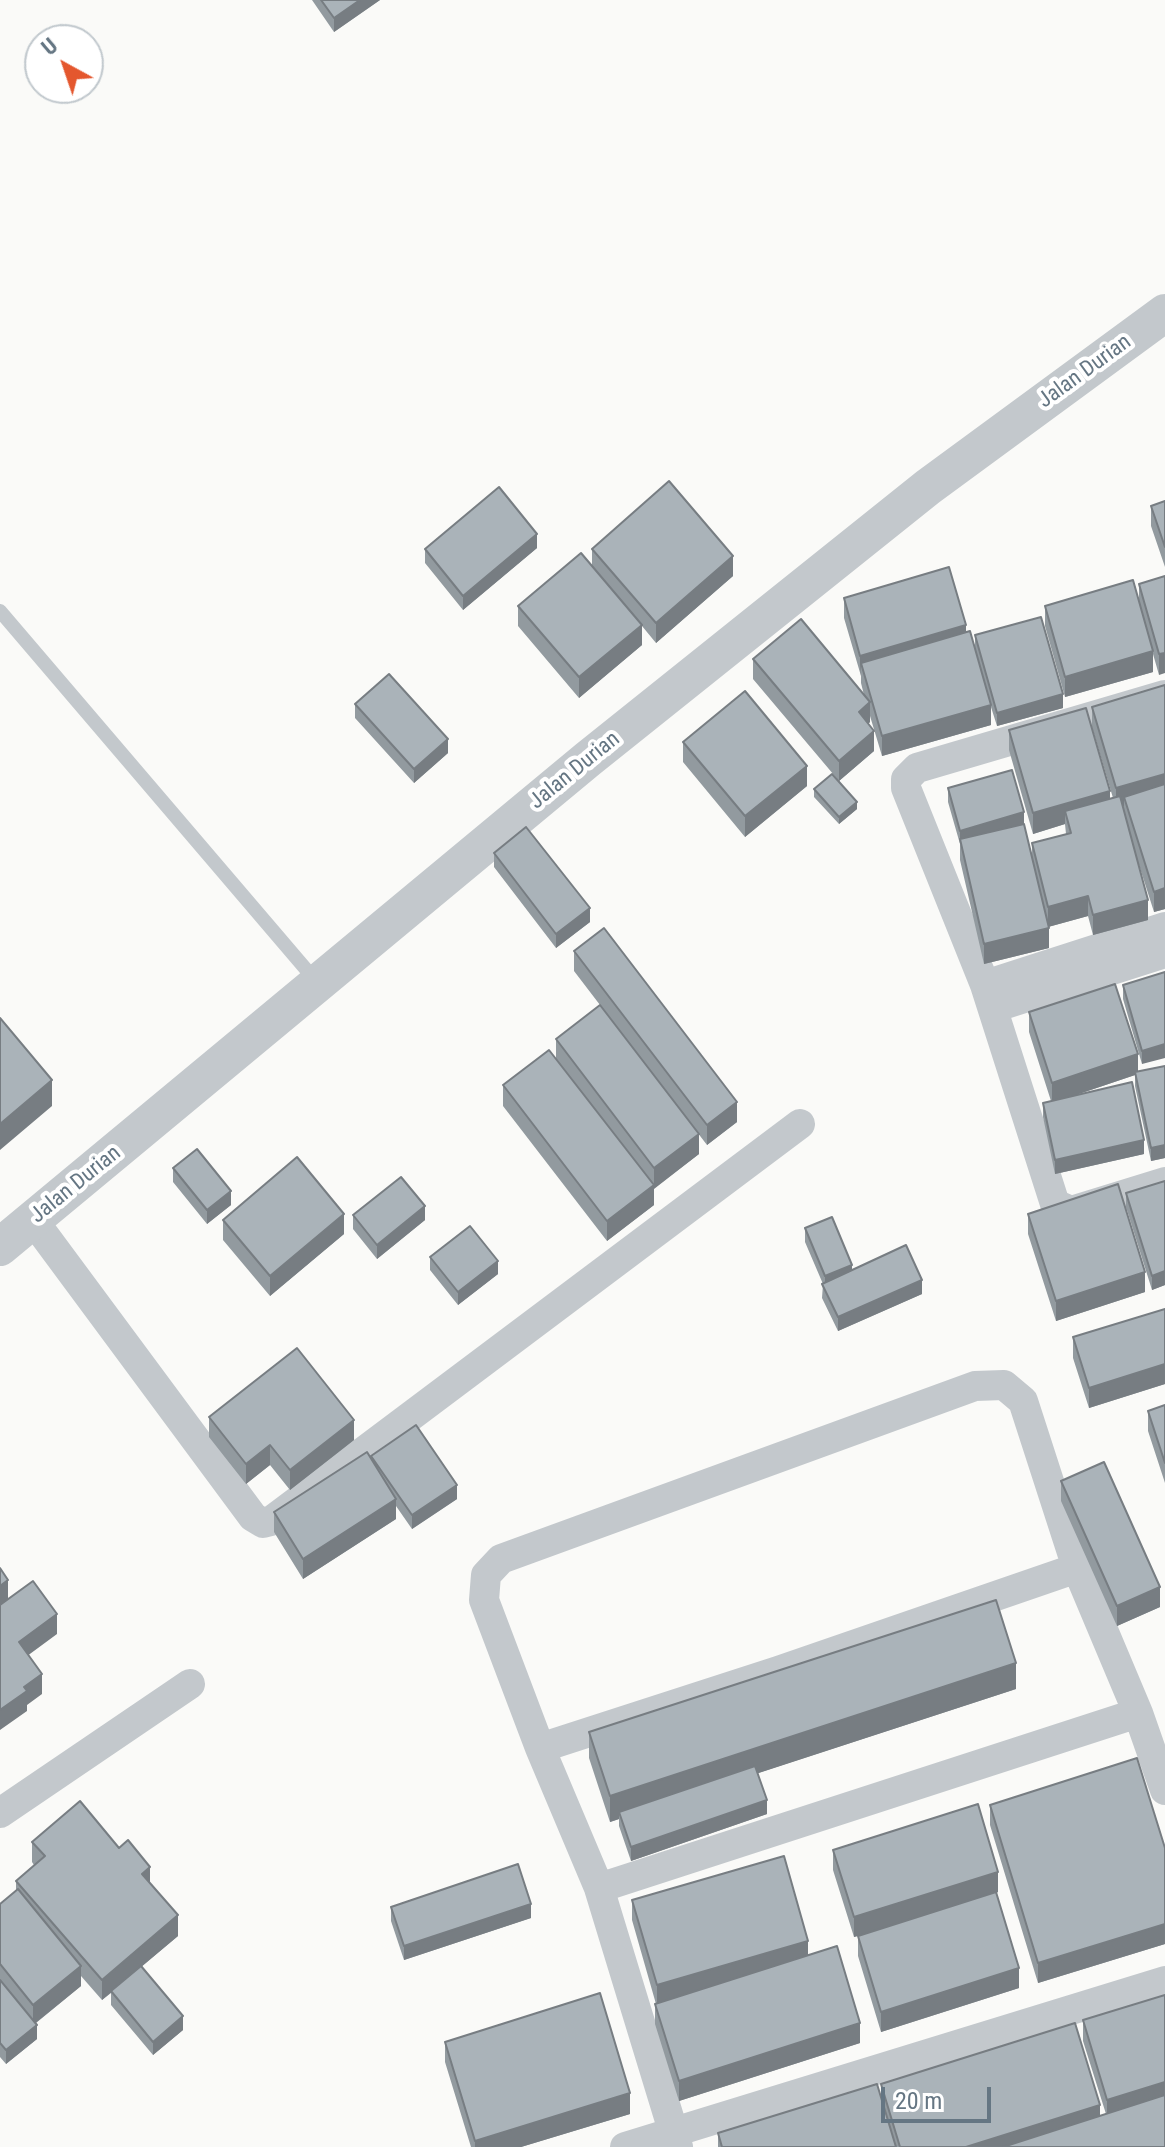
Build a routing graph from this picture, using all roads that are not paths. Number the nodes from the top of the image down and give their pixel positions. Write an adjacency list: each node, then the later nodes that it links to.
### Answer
1 (1165, 313): 6 (street, Jalan Durian)
2 (0, 611): 6 (lane)
3 (1165, 695): 7 (street)
4 (1165, 927): 7 (street)
5 (1165, 953): 7 (street)
6 (319, 985): 10 (street, Jalan Durian)
7 (989, 996): 9 (street)
8 (800, 1124): 10 (street)
9 (1165, 1182)
10 (33, 1220): 11 (street, Jalan Durian)
11 (0, 1247)
12 (1077, 1568): 14 (street); 15 (street); 15 (street)
13 (190, 1684): 17 (street)
14 (1138, 1713): 16 (street); 18 (street)
15 (540, 1748): 18 (street)
16 (1165, 1790)
17 (0, 1813)
18 (599, 1888): 20 (street)
19 (1165, 1981): 20 (street)
20 (676, 2140): 21 (street)
21 (625, 2147)

